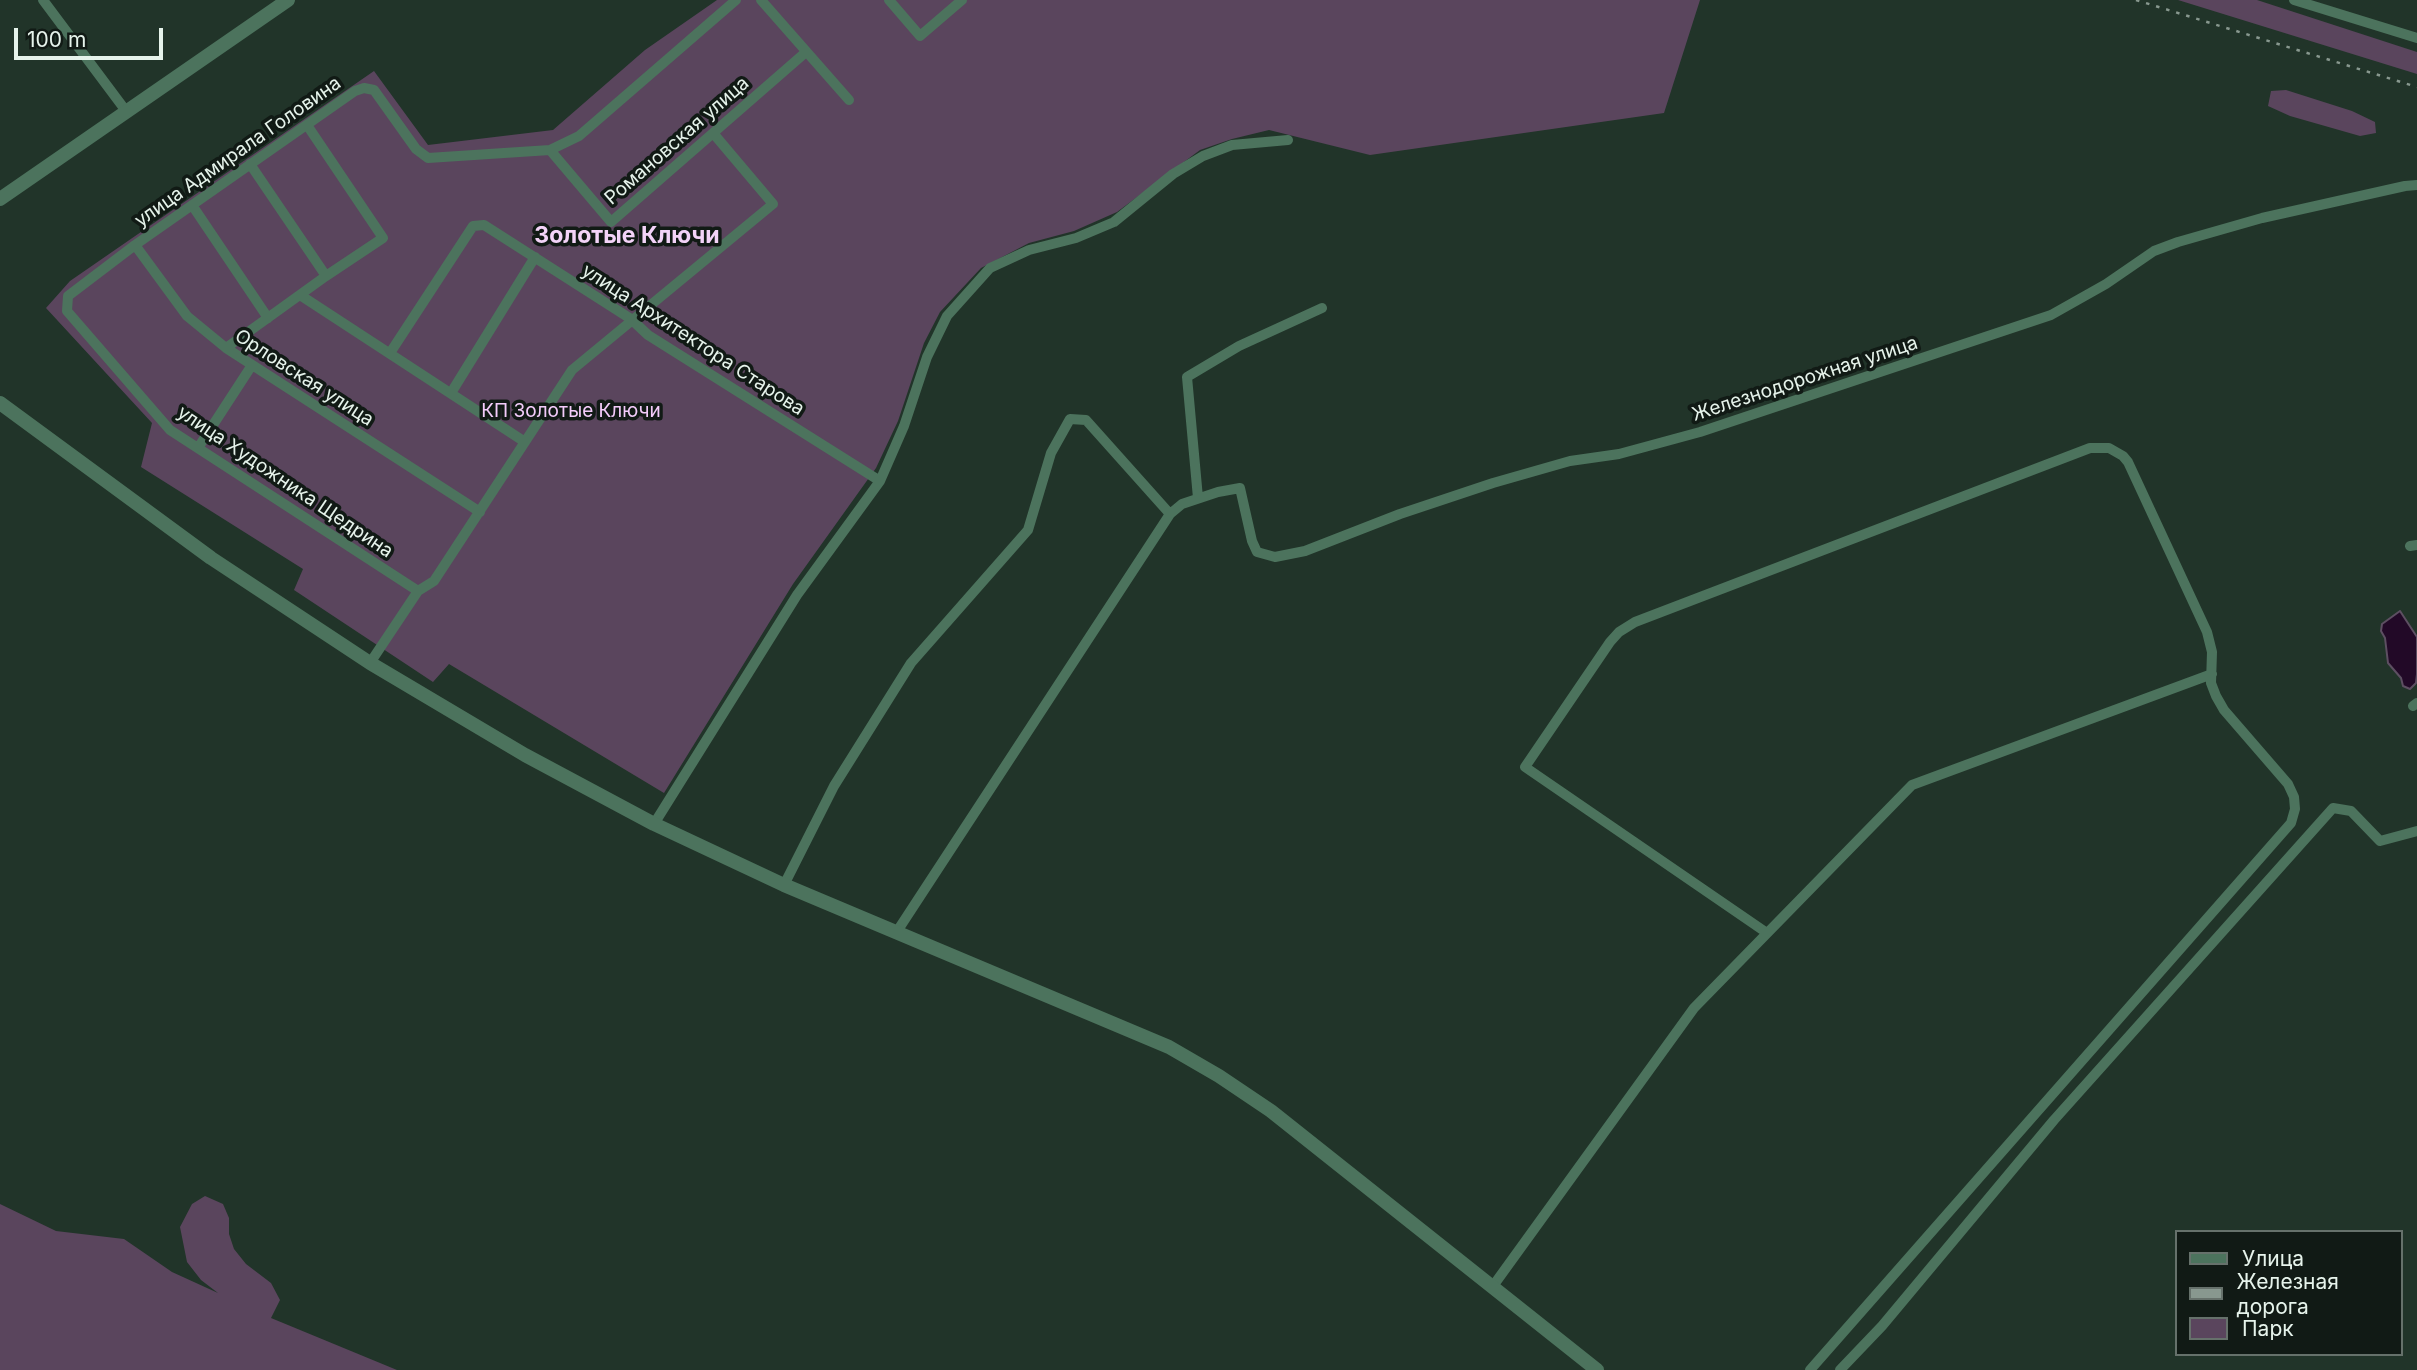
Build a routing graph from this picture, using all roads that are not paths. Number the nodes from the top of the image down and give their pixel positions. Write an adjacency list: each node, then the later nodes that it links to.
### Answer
1 (43, 0): 11 (street)
2 (288, 0): 11 (street)
3 (736, 0): 15 (street, улица Адмирала Головина)
4 (761, 0): 9 (street)
5 (889, 0): 6 (street)
6 (962, 0)
7 (2294, 0): 8 (street)
8 (2417, 38)
9 (806, 52): 10 (street); 13 (street, Романовская улица)
10 (849, 100)
11 (126, 111): 18 (street)
12 (307, 125): 15 (street, улица Адмирала Головина); 16 (street, улица Адмирала Головина); 22 (street)
13 (713, 133): 15 (street, Романовская улица); 27 (street)
14 (1288, 140): 35 (street)
15 (550, 150)
16 (250, 164): 19 (street, улица Адмирала Головина); 22 (street)
17 (2417, 185): 36 (street, Железнодорожная улица)
18 (0, 199)
19 (192, 205): 20 (street, улица Адмирала Головина); 26 (street)
20 (135, 245): 24 (street, улица Адмирала Головина); 28 (street, Орловская улица)
21 (535, 257): 27 (street, улица Архитектора Старова); 29 (street, улица Архитектора Старова); 31 (street)
22 (326, 276): 23 (street)
23 (300, 295): 26 (street); 29 (street)
24 (68, 296): 34 (street, улица Художника Щедрина)
25 (1322, 308): 36 (street)
26 (268, 318): 28 (street)
27 (631, 319): 33 (street); 35 (street, улица Архитектора Старова)
28 (226, 348): 30 (street, Орловская улица)
29 (390, 353): 31 (street)
30 (251, 365): 34 (street); 37 (street, Орловская улица)
31 (451, 393): 33 (street)
32 (0, 403): 40 (street)
33 (525, 442): 37 (street)
34 (198, 448): 39 (street, улица Художника Щедрина)
35 (880, 481): 42 (street)
36 (1198, 498): 38 (street)
37 (480, 512): 39 (street)
38 (1170, 514): 44 (street); 45 (street)
39 (418, 592): 40 (street)
40 (370, 663): 42 (street)
41 (2212, 674): 46 (street); 46 (street); 49 (street)
42 (654, 824): 44 (street)
43 (2417, 831): 50 (street)
44 (783, 886): 45 (street)
45 (895, 933): 47 (street)
46 (1767, 933): 47 (street)
47 (1493, 1286): 48 (street)
48 (1597, 1370)
49 (1810, 1370)
50 (1840, 1370)

